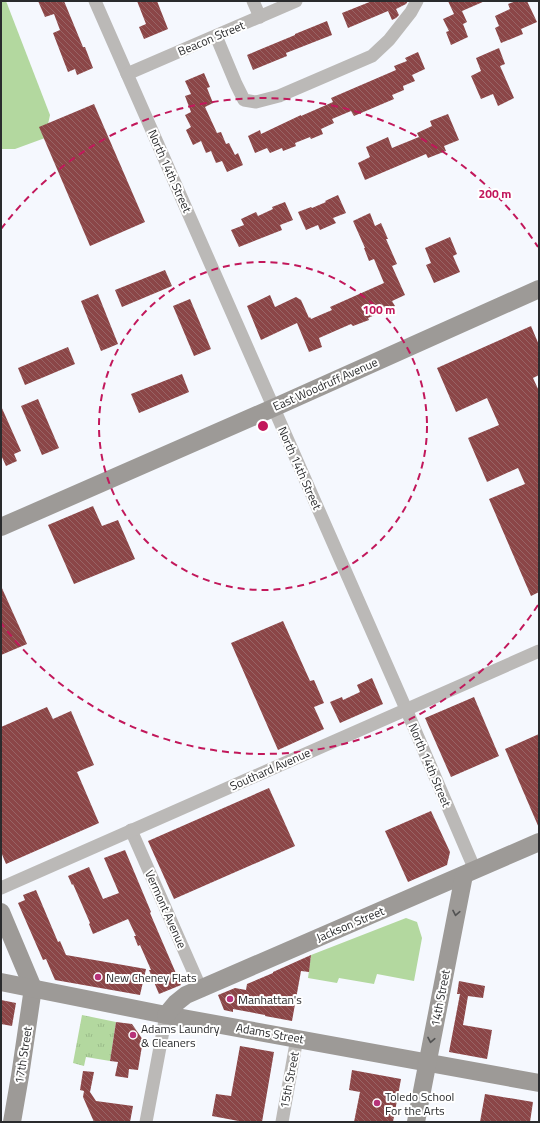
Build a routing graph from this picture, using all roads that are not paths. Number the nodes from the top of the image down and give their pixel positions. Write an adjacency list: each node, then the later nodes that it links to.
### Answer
1 (95, 1): 7 (street, North 14th Street)
2 (253, 1): 5 (street)
3 (296, 1): 5 (street, Beacon Street)
4 (417, 1): 6 (street)
5 (260, 17): 6 (street, Beacon Street)
6 (216, 36): 7 (street, Beacon Street)
7 (127, 74): 9 (street, North 14th Street)
8 (539, 289): 9 (street, East Woodruff Avenue)
9 (273, 408): 10 (street, East Woodruff Avenue); 12 (street, North 14th Street)
10 (1, 527)
11 (539, 652): 12 (street, Southard Avenue)
12 (406, 709): 13 (street, Southard Avenue); 15 (street, North 14th Street)
13 (131, 830): 16 (street, Southard Avenue); 20 (street, Vermont Avenue)
14 (539, 842): 15 (street, Jackson Street)
15 (469, 872): 20 (street, Jackson Street); 23 (street, 14th Street, one-way to 23)
16 (1, 888)
17 (1, 912): 19 (street)
18 (1, 982): 19 (street, Adams Street)
19 (33, 988): 21 (street, Adams Street); 25 (street, 17th Street)
20 (201, 989): 21 (street, Jackson Street)
21 (166, 1015): 22 (street, Adams Street); 26 (street)
22 (297, 1038): 23 (street, Adams Street); 27 (street, 15th Street)
23 (427, 1062): 24 (street, Adams Street); 28 (street, 14th Street)
24 (539, 1083)
25 (12, 1122)
26 (146, 1122)
27 (282, 1122)
28 (416, 1122)

